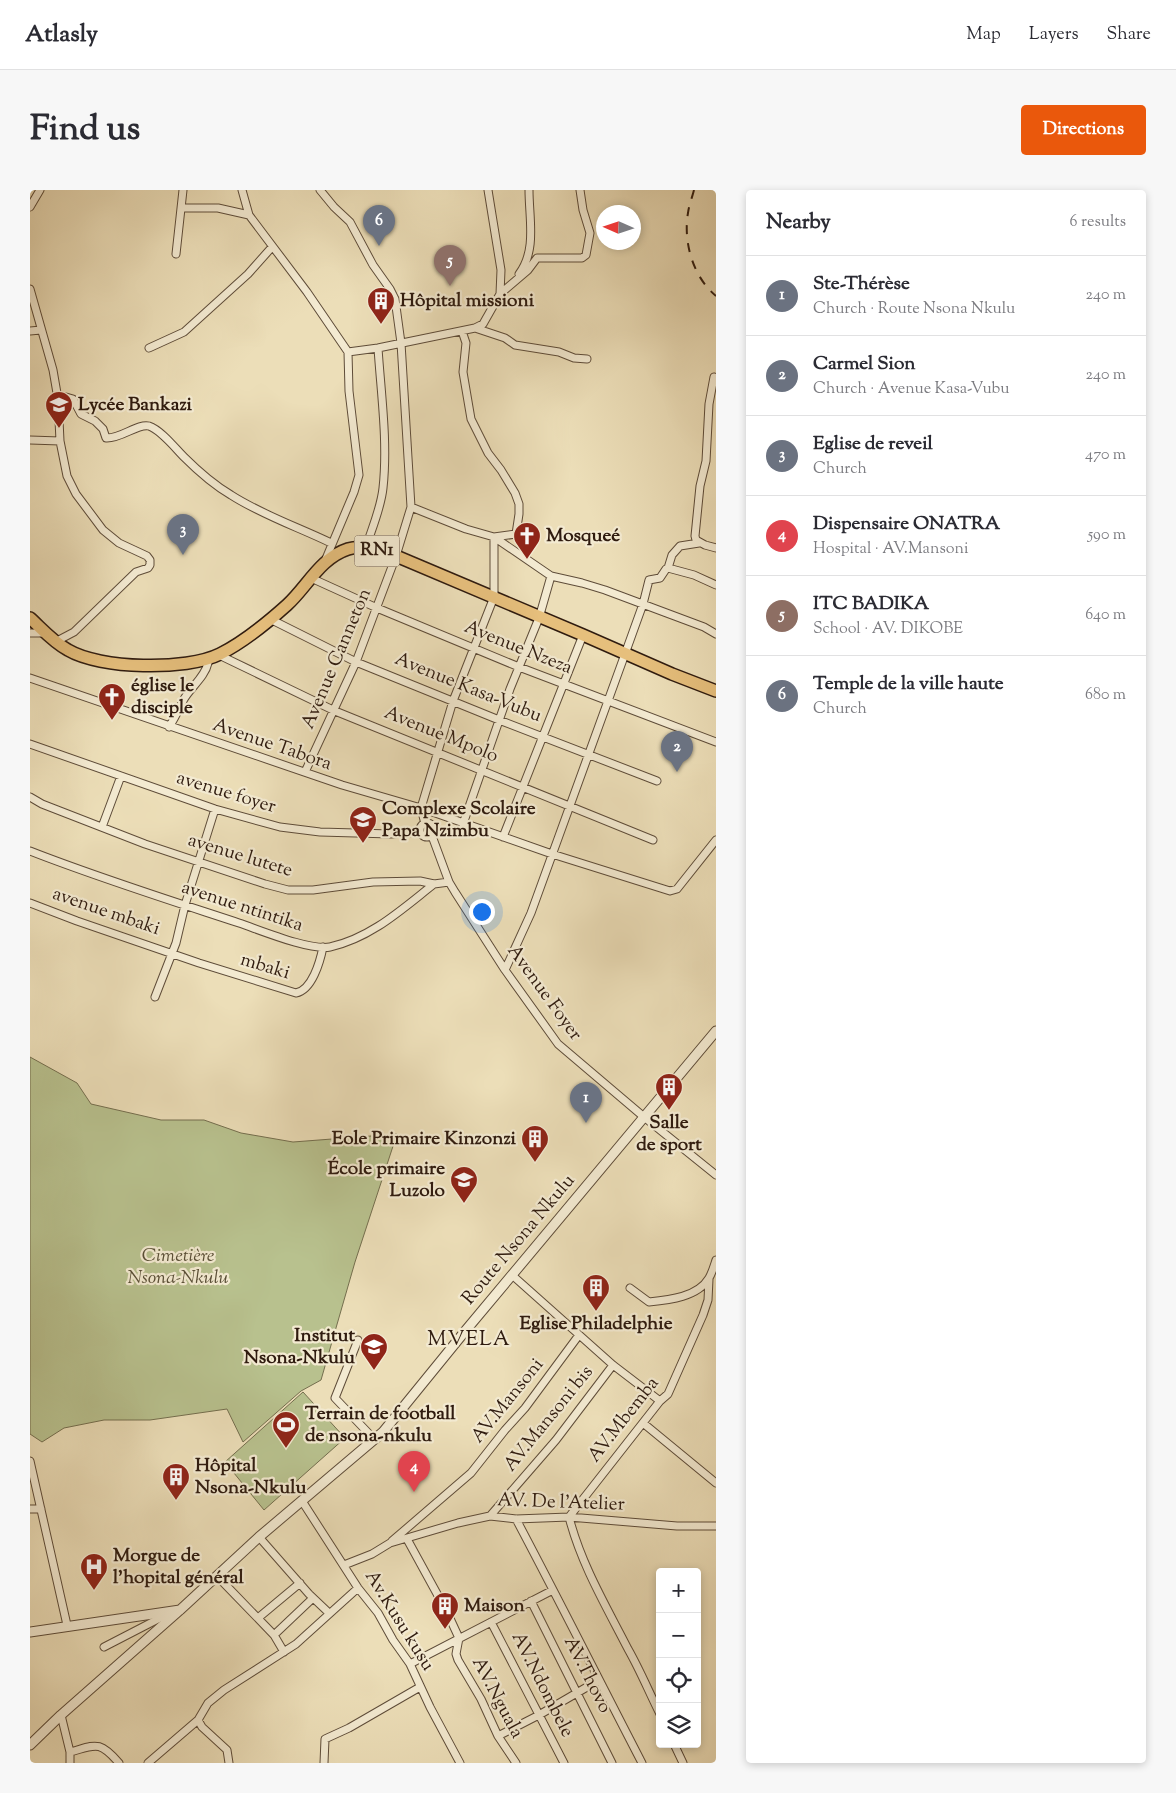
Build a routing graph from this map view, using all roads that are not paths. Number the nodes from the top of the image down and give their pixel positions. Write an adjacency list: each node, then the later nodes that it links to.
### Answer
1 (40, 190): 8 (street)
2 (183, 190): 9 (street)
3 (242, 190): 10 (street)
4 (320, 190): 20 (street)
5 (488, 190): 15 (street)
6 (529, 190): 13 (street)
7 (580, 190): 13 (street)
8 (30, 207)
9 (182, 208): 10 (street); 12 (street)
10 (249, 215): 11 (street)
11 (272, 246): 21 (street); 23 (street)
12 (176, 254)
13 (516, 279): 15 (street)
14 (30, 289): 17 (street)
15 (500, 294): 16 (street)
16 (475, 328): 18 (street); 24 (street)
17 (41, 330): 19 (street); 26 (street)
18 (462, 330): 20 (street); 30 (street)
19 (30, 331)
20 (401, 343): 22 (street); 29 (street)
21 (150, 348)
22 (378, 348): 23 (street); 33 (street)
23 (348, 352): 31 (street)
24 (587, 359)
25 (714, 377): 32 (street)
26 (58, 399): 28 (street); 31 (street)
27 (30, 440): 28 (street)
28 (60, 441): 51 (street)
29 (411, 507): 30 (street); 35 (street, Avenue Canneton)
30 (494, 537): 38 (street); 41 (street)
31 (331, 543): 36 (street)
32 (699, 543): 34 (street); 37 (street)
33 (366, 547): 35 (highway, RN1); 36 (highway, RN1)
34 (716, 548)
35 (396, 556): 41 (highway, RN1); 43 (street, Avenue Canneton)
36 (324, 564): 39 (highway, RN1)
37 (669, 569): 40 (street); 42 (street)
38 (550, 576): 42 (street); 45 (street)
39 (310, 578): 43 (street, Avenue Nzeza); 46 (highway, RN1)
40 (716, 585)
41 (494, 597): 45 (highway, RN1); 52 (street)
42 (642, 604): 49 (street); 53 (street)
43 (377, 608): 52 (street, Avenue Nzeza); 56 (street, Avenue Canneton)
44 (30, 618): 48 (highway, RN1)
45 (539, 618): 50 (highway, RN1); 57 (street)
46 (270, 619): 54 (highway, RN1); 56 (street, Avenue Kasa-Vubu)
47 (30, 632): 48 (street)
48 (47, 634): 51 (highway, RN1)
49 (716, 634)
50 (582, 635): 53 (highway, RN1); 59 (street)
51 (55, 642): 55 (highway, RN1)
52 (474, 648): 57 (street, Avenue Nzeza); 61 (street)
53 (625, 654): 60 (highway, RN1); 62 (street)
54 (219, 655): 55 (highway, RN1); 63 (street, Avenue Mpolo)
55 (206, 660): 65 (street)
56 (356, 662): 61 (street, Avenue Kasa-Vubu); 63 (street, Avenue Canneton)
57 (519, 667): 59 (street, Avenue Nzeza); 64 (street)
58 (30, 678): 65 (street, Avenue Tabora)
59 (562, 684): 62 (street, Avenue Nzeza); 66 (street)
60 (716, 691)
61 (453, 701): 64 (street, Avenue Kasa-Vubu); 69 (street)
62 (608, 702): 67 (street, Avenue Nzeza); 70 (street)
63 (335, 711): 69 (street, Avenue Mpolo); 72 (street, Avenue Canneton)
64 (499, 720): 66 (street, Avenue Kasa-Vubu); 71 (street)
65 (169, 728): 72 (street, Avenue Tabora)
66 (542, 736): 70 (street, Avenue Kasa-Vubu); 75 (street)
67 (716, 742)
68 (30, 744): 73 (street, avenue foyer)
69 (437, 751): 71 (street, Avenue Mpolo); 78 (street)
70 (588, 755): 74 (street, Avenue Kasa-Vubu); 77 (street)
71 (482, 769): 75 (street, Avenue Mpolo); 81 (street)
72 (305, 772): 78 (street, Avenue Tabora)
73 (121, 776): 79 (street, avenue foyer); 82 (street)
74 (657, 781)
75 (523, 786): 77 (street, Avenue Mpolo); 85 (street)
76 (30, 797): 82 (street, avenue lutete)
77 (570, 805): 86 (street, Avenue Mpolo); 89 (street)
78 (421, 808): 80 (street); 81 (street, Avenue Tabora)
79 (215, 809): 83 (street, avenue foyer); 90 (street)
80 (425, 824): 83 (street); 84 (street)
81 (463, 824): 85 (street, Avenue Tabora)
82 (102, 827): 90 (street, avenue lutete)
83 (420, 832): 84 (street)
84 (432, 836): 91 (street, Avenue Foyer)
85 (503, 837): 89 (street, Avenue Tabora)
86 (653, 840)
87 (716, 840): 89 (street, Avenue Tabora)
88 (30, 851): 94 (street, avenue ntintika)
89 (552, 854): 97 (street)
90 (198, 860): 92 (street, avenue lutete); 94 (street)
91 (449, 882): 92 (street, avenue lutete); 97 (street, Avenue Foyer)
92 (434, 884): 95 (street, avenue ntintika)
93 (30, 903): 96 (street, avenue mbaki)
94 (185, 906): 95 (street, avenue ntintika); 96 (street)
95 (323, 948): 96 (street, mbaki)
96 (171, 952): 98 (street)
97 (505, 970): 100 (street, Avenue Foyer)
98 (155, 997)
99 (716, 1032): 100 (street, Route Nsona Nkulu)
100 (644, 1117): 101 (street, Avenue Foyer); 103 (street, Route Nsona Nkulu)
101 (716, 1175)
102 (716, 1260): 104 (street, AV.Mbemba)
103 (512, 1274): 106 (street); 111 (street, Route Nsona Nkulu)
104 (709, 1279): 105 (street); 109 (street, AV.Mbemba)
105 (630, 1288)
106 (579, 1335): 108 (street); 123 (street, AV.Mansoni)
107 (358, 1340): 111 (street)
108 (613, 1365): 109 (street); 117 (street, AV.Mansoni bis)
109 (660, 1400): 110 (street, AV.Mbemba)
110 (643, 1423): 113 (street); 118 (street, AV.Mbemba)
111 (374, 1439): 114 (street, Route Nsona Nkulu)
112 (30, 1460): 116 (street)
113 (716, 1482)
114 (302, 1501): 121 (street, Route Nsona Nkulu); 124 (street, Av.Kusu kusu)
115 (30, 1509): 116 (street)
116 (41, 1509): 136 (street)
117 (490, 1516): 119 (street, AV. De l'Atelier); 122 (street, AV. De l'Atelier)
118 (569, 1517): 119 (street, AV. De l'Atelier); 120 (street, AV. De l'Atelier); 146 (street)
119 (516, 1519): 128 (street)
120 (716, 1526)
121 (259, 1537): 125 (street, Route Nsona Nkulu); 126 (street)
122 (407, 1539): 123 (street, AV. De l'Atelier); 139 (street, AV.Nguala)
123 (390, 1543): 124 (street)
124 (344, 1564): 127 (street, Av.Kusu kusu)
125 (217, 1576): 131 (street, Route Nsona Nkulu); 134 (street)
126 (300, 1583): 129 (street); 134 (street)
127 (358, 1588): 133 (street); 142 (street, Av.Kusu kusu)
128 (553, 1590): 130 (street); 143 (street)
129 (313, 1598): 133 (street); 138 (street)
130 (531, 1601): 135 (street); 145 (street, AV.Thovo)
131 (180, 1610): 132 (street); 147 (street, Route Nsona Nkulu)
132 (168, 1612): 136 (street); 140 (street)
133 (329, 1613): 141 (street)
134 (258, 1618): 138 (street)
135 (491, 1622): 139 (street); 148 (street, AV.Ndombele)
136 (67, 1625): 137 (street)
137 (30, 1632)
138 (274, 1635): 141 (street)
139 (459, 1638): 142 (street); 150 (street, AV.Nguala)
140 (104, 1647)
141 (284, 1652): 149 (street)
142 (410, 1664): 144 (street, Av.Kusu kusu)
143 (599, 1680): 145 (street); 164 (street)
144 (420, 1687): 159 (street); 160 (street, Av.Kusu kusu)
145 (578, 1693): 148 (street); 163 (street, AV.Thovo)
146 (656, 1706)
147 (61, 1715): 151 (street, Route Nsona Nkulu); 153 (street)
148 (539, 1716): 150 (street); 162 (street, AV.Ndombele)
149 (198, 1720): 157 (street); 158 (street)
150 (498, 1736): 161 (street, AV.Nguala)
151 (30, 1745)
152 (675, 1748): 154 (street)
153 (70, 1752): 155 (street); 156 (street)
154 (679, 1761)
155 (70, 1763)
156 (119, 1763)
157 (148, 1763)
158 (229, 1763)
159 (324, 1763)
160 (460, 1763)
161 (516, 1763)
162 (564, 1763)
163 (612, 1763)
164 (642, 1763)

